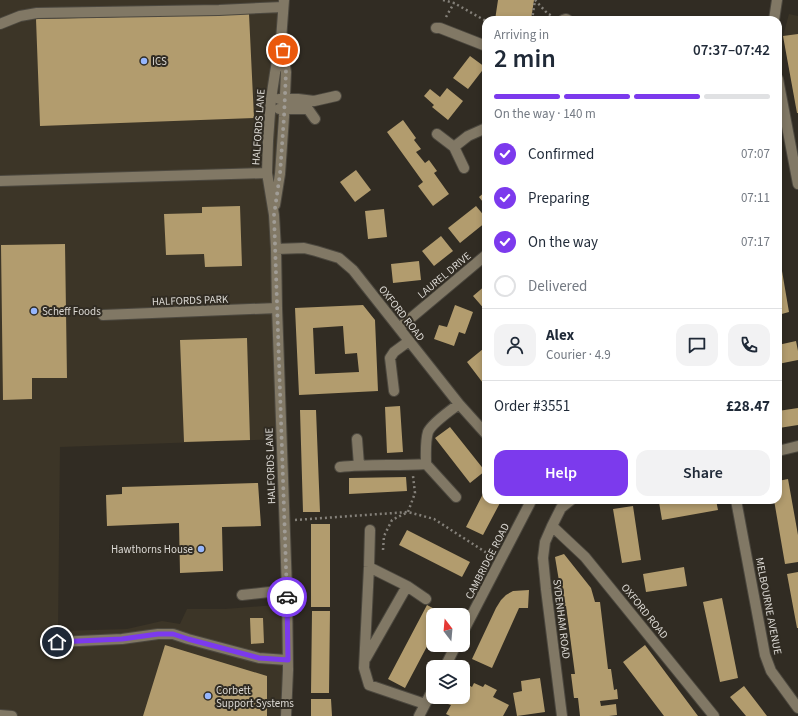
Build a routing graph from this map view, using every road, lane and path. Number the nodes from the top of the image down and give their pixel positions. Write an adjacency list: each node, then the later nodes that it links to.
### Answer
1 (443, 0): 4 (path)
2 (535, 0): 7 (path); 8 (path)
3 (777, 0): 9 (street)
4 (454, 3): 6 (path); 10 (path)
5 (284, 4): 11 (street); 13 (street, HALFORDS LANE)
6 (446, 16)
7 (533, 16)
8 (553, 16)
9 (775, 16)
10 (482, 19)
11 (0, 24)
12 (436, 28): 14 (street)
13 (281, 40): 17 (street, HALFORDS LANE); 18 (street, HALFORDS LANE)
14 (482, 44)
15 (336, 96): 18 (street)
16 (782, 100): 26 (street)
17 (271, 104): 18 (street); 24 (street, HALFORDS LANE)
18 (285, 104): 19 (street); 27 (street, HALFORDS LANE)
19 (315, 120)
20 (482, 130): 22 (street)
21 (437, 134): 22 (street)
22 (454, 147): 23 (street)
23 (464, 168)
24 (267, 173): 25 (street); 27 (street, HALFORDS LANE)
25 (0, 182)
26 (798, 184)
27 (274, 215): 28 (street, HALFORDS LANE)
28 (276, 249): 30 (street, HALFORDS LANE); 32 (street, OXFORD ROAD)
29 (482, 258): 32 (street, LAUREL DRIVE)
30 (277, 308): 31 (street, HALFORDS PARK); 49 (street, HALFORDS LANE)
31 (103, 315)
32 (399, 328): 33 (street, OXFORD ROAD)
33 (409, 341): 34 (street); 35 (street, OXFORD ROAD)
34 (394, 392)
35 (459, 404): 36 (street, OXFORD ROAD); 40 (street)
36 (482, 430)
37 (357, 439): 41 (street)
38 (798, 446): 39 (street)
39 (782, 450)
40 (426, 464): 42 (street); 44 (street)
41 (359, 465): 42 (street); 43 (street)
42 (412, 465): 48 (path)
43 (340, 467)
44 (456, 497)
45 (529, 504): 53 (street, CAMBRIDGE ROAD)
46 (566, 504): 50 (street, SYDENHAM ROAD)
47 (737, 504): 64 (street, MELBOURNE AVENUE)
48 (408, 512): 49 (path); 52 (path); 53 (path)
49 (284, 521): 56 (street, HALFORDS LANE)
50 (552, 526): 69 (street, SYDENHAM ROAD); 70 (street, OXFORD ROAD)
51 (370, 530): 54 (street)
52 (383, 551)
53 (500, 562): 59 (street, CAMBRIDGE ROAD)
54 (369, 567): 55 (street); 62 (street)
55 (407, 586): 58 (street); 62 (street)
56 (287, 590): 57 (street); 61 (street, HALFORDS LANE)
57 (242, 595)
58 (426, 599)
59 (470, 619)
60 (57, 642): 61 (street)
61 (288, 660): 67 (street, HALFORDS LANE)
62 (365, 660): 63 (street)
63 (425, 704): 68 (street)
64 (798, 708)
65 (0, 715): 66 (street)
66 (12, 716)
67 (286, 716)
68 (419, 716)
69 (562, 716)
70 (714, 716)

